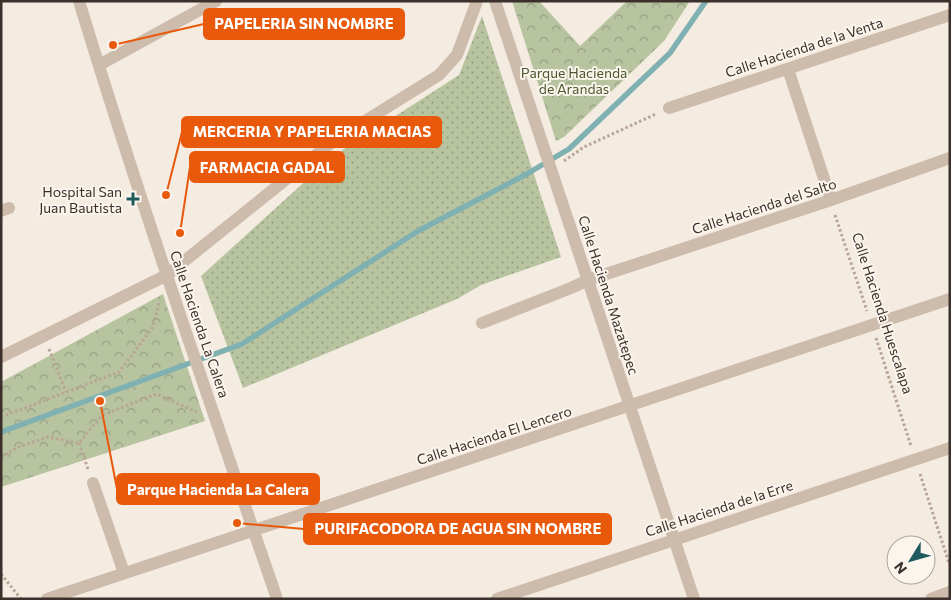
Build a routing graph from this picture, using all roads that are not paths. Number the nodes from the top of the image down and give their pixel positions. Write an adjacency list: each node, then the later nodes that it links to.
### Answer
1 (79, 1): 6 (street, Calle Hacienda La Calera)
2 (216, 1): 6 (street)
3 (477, 1): 11 (street)
4 (495, 1): 12 (street, Calle Hacienda Mazatepec)
5 (950, 15): 7 (street, Calle Hacienda de la Venta)
6 (99, 65): 11 (street, Calle Hacienda La Calera)
7 (788, 68): 8 (street, Calle Hacienda de la Venta); 10 (street)
8 (669, 108)
9 (950, 158): 10 (street, Calle Hacienda del Salto)
10 (830, 200): 12 (street, Calle Hacienda del Salto)
11 (167, 275): 15 (street); 19 (street, Calle Hacienda La Calera)
12 (588, 280): 14 (street, Calle Hacienda del Salto); 16 (street, Calle Hacienda Mazatepec)
13 (950, 299): 16 (street, Calle Hacienda El Lencero)
14 (482, 323)
15 (1, 357)
16 (630, 406): 19 (street, Calle Hacienda El Lencero); 20 (street, Calle Hacienda Mazatepec)
17 (950, 448): 20 (street, Calle Hacienda de la Erre)
18 (93, 483): 21 (street)
19 (254, 530): 21 (street, Calle Hacienda El Lencero); 24 (street, Calle Hacienda La Calera)
20 (674, 539): 25 (street, Calle Hacienda de la Erre); 26 (street, Calle Hacienda Mazatepec)
21 (124, 574): 23 (street, Calle Hacienda El Lencero)
22 (950, 592): 27 (street)
23 (47, 599)
24 (277, 599)
25 (497, 599)
26 (694, 599)
27 (931, 599)

